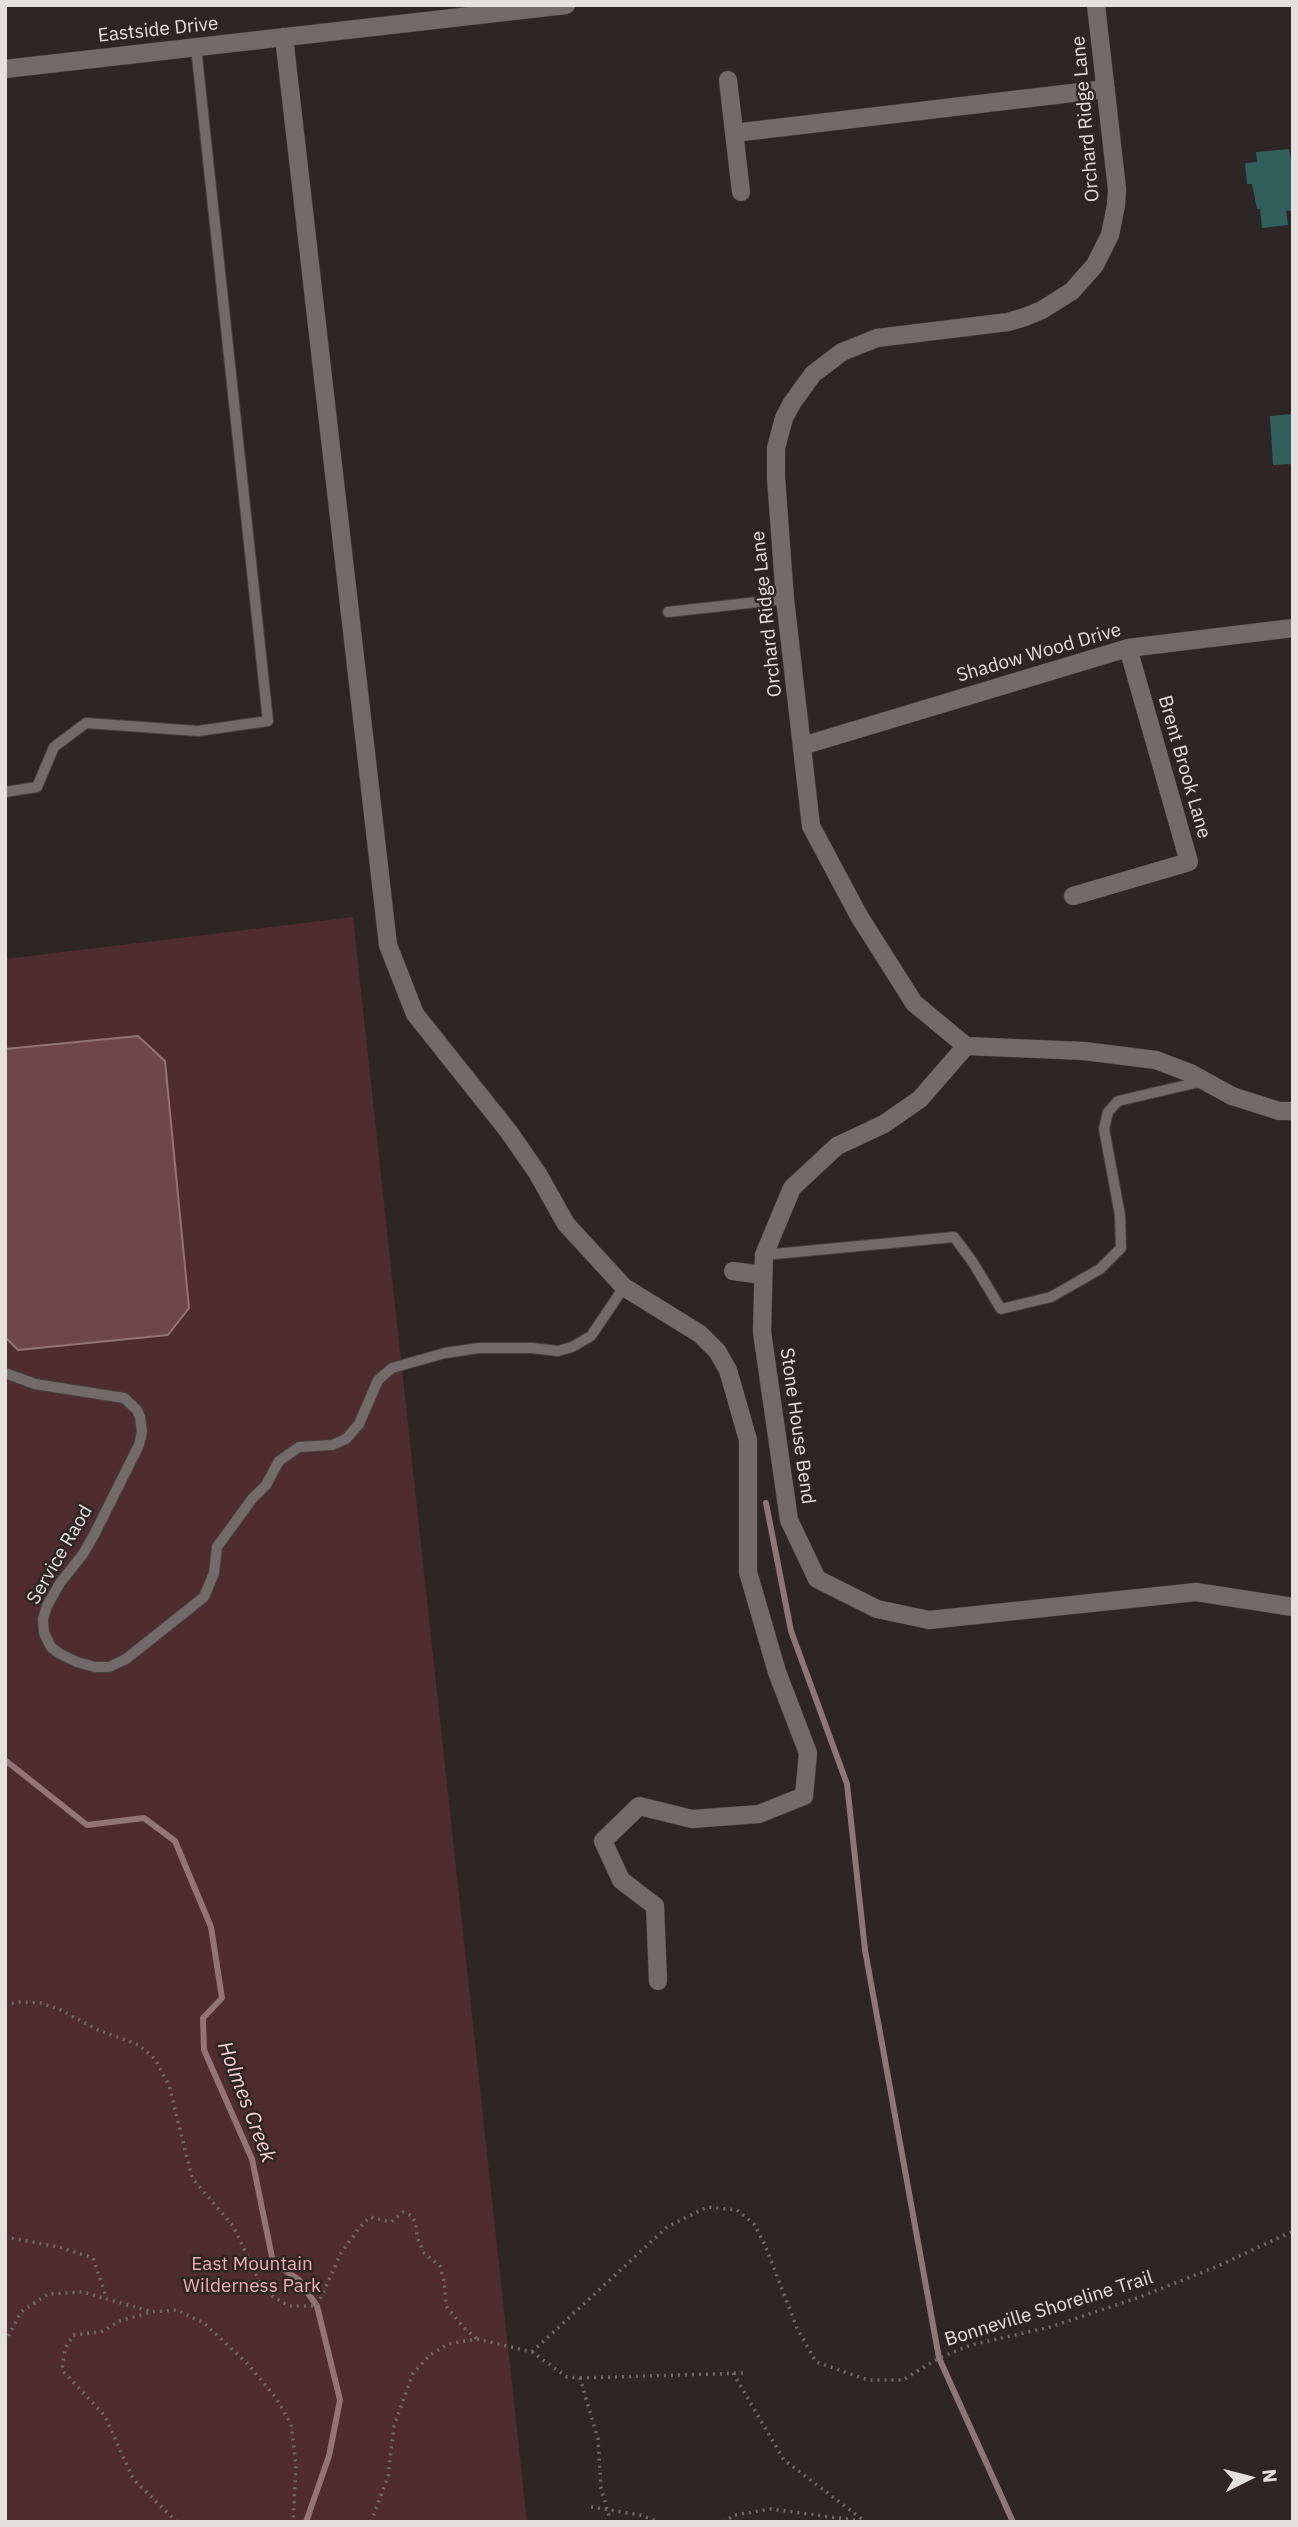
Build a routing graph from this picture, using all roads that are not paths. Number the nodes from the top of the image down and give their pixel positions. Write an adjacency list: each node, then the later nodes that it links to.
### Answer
1 (566, 5): 3 (street, Eastside Drive)
2 (1096, 5): 7 (street, Orchard Ridge Lane)
3 (284, 37): 4 (street, Eastside Drive); 23 (street)
4 (196, 47): 5 (street, Eastside Drive); 15 (lane)
5 (5, 69)
6 (728, 80): 8 (street)
7 (1106, 89): 8 (street); 10 (street, Orchard Ridge Lane)
8 (734, 132): 9 (street)
9 (741, 192)
10 (785, 599): 11 (lane); 14 (street, Orchard Ridge Lane)
11 (668, 612)
12 (1293, 628): 13 (street, Shadow Wood Drive)
13 (1128, 648): 14 (street, Shadow Wood Drive); 16 (street, Brent Brook Lane)
14 (802, 746): 17 (street, Orchard Ridge Lane)
15 (5, 792)
16 (1073, 896)
17 (966, 1046): 18 (street); 20 (street, Stone House Bend)
18 (1205, 1081): 19 (street); 20 (lane)
19 (1293, 1111)
20 (764, 1255): 22 (street, Stone House Bend)
21 (733, 1271): 22 (street)
22 (763, 1276): 25 (street, Stone House Bend)
23 (624, 1287): 24 (lane, Service Raod); 26 (street)
24 (5, 1373)
25 (1293, 1606)
26 (658, 1982)

